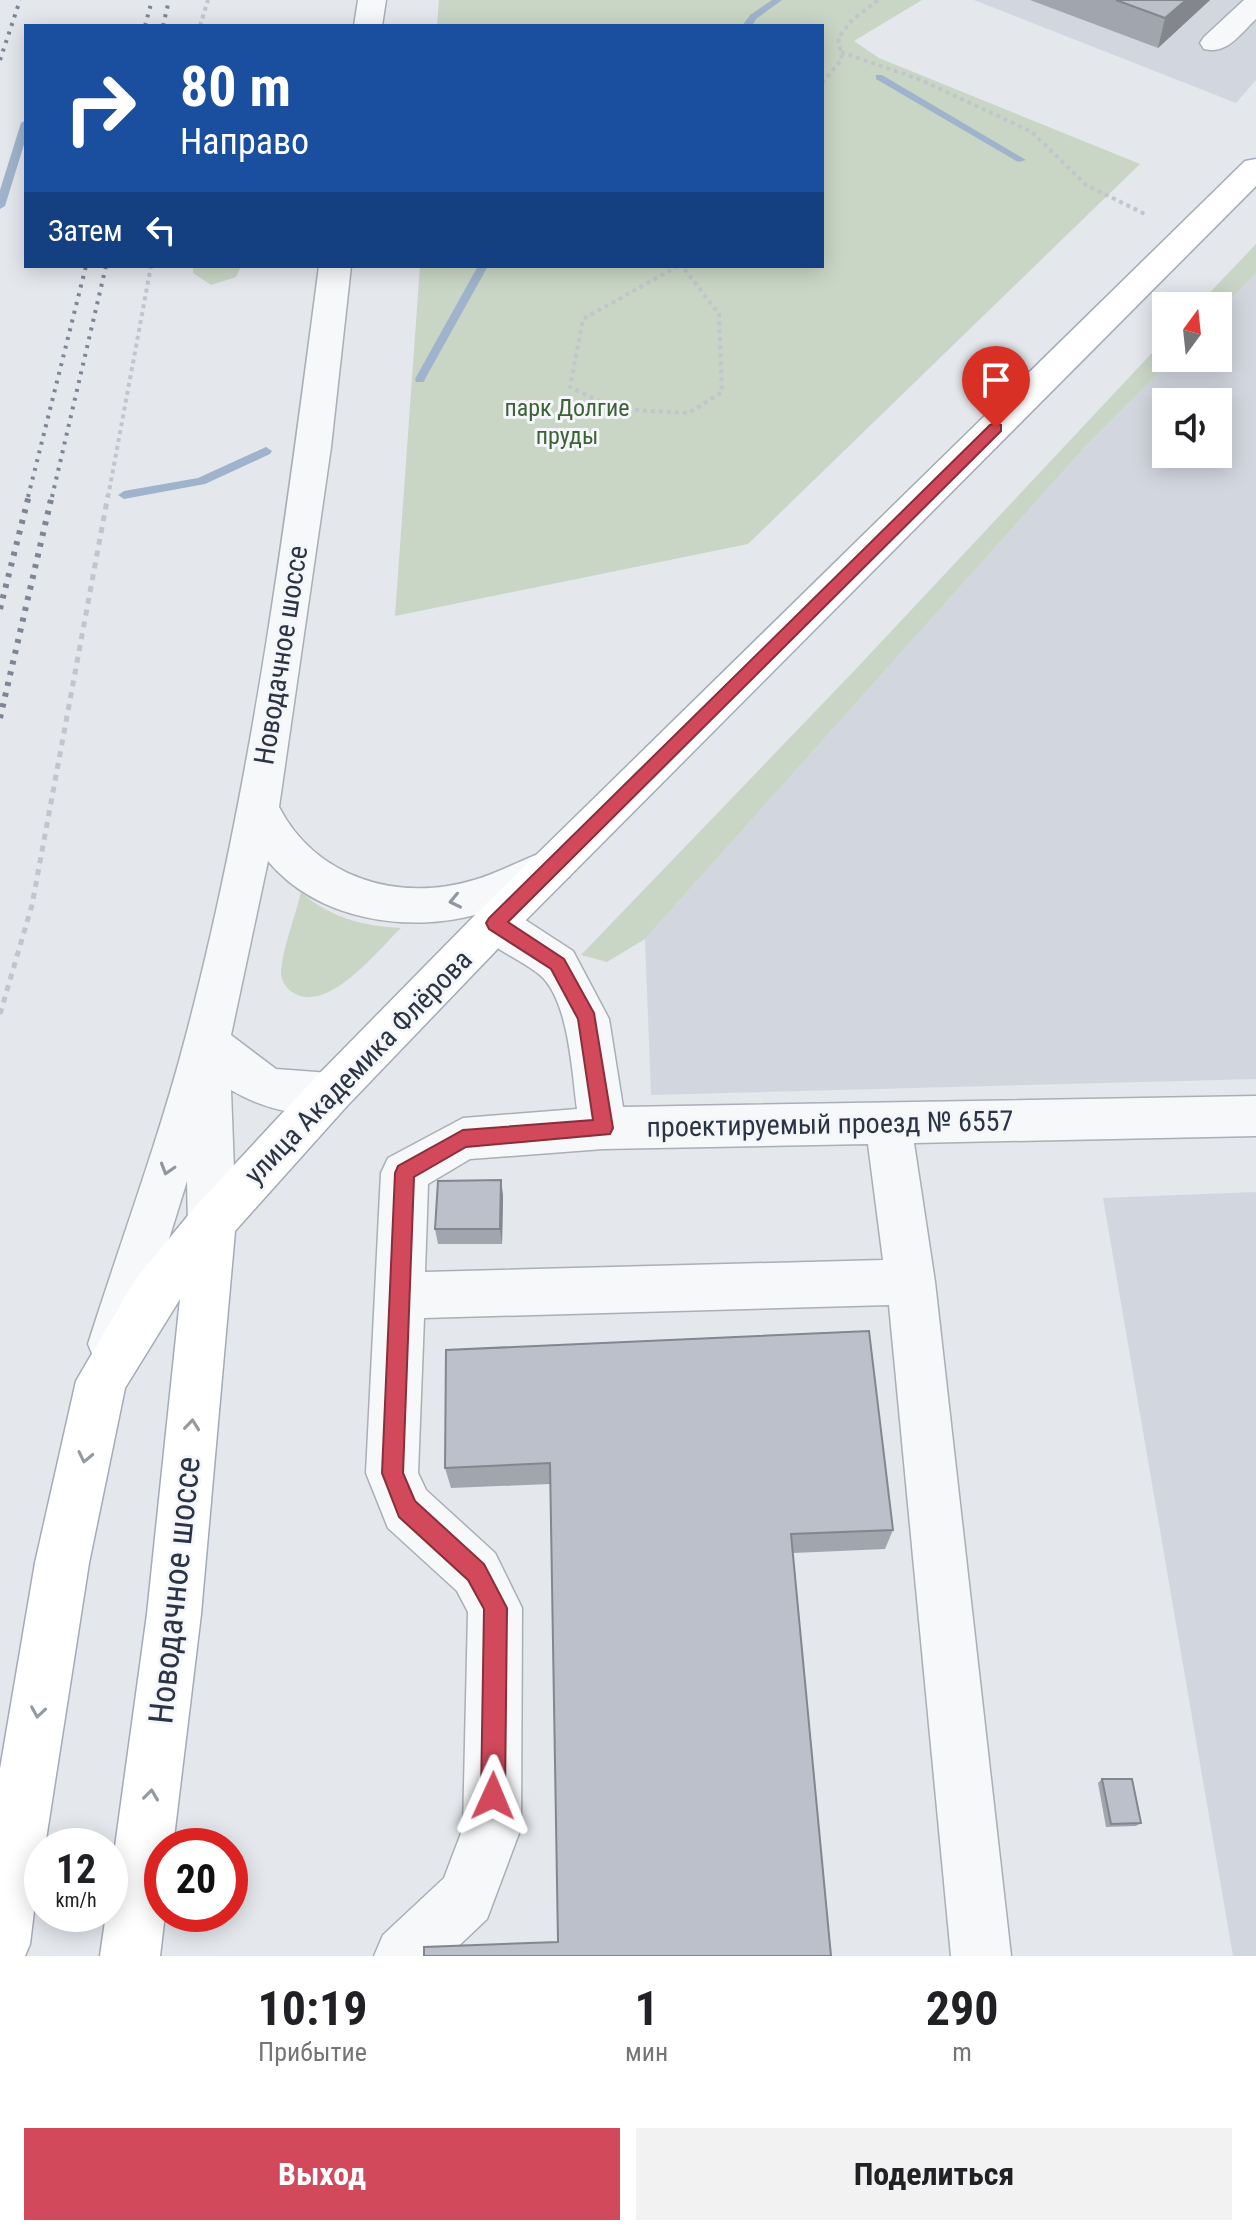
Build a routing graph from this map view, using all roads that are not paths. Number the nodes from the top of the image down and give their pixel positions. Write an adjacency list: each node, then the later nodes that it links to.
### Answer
1 (372, 0): 3 (street)
2 (1256, 4): 4 (street)
3 (368, 24)
4 (1214, 43)
5 (1256, 168): 8 (main road, улица Академика Флёрова)
6 (335, 268): 7 (street, Новодачное шоссе)
7 (258, 807): 8 (street, one-way to 7); 10 (street, Новодачное шоссе)
8 (554, 865): 9 (main road, улица Академика Флёрова)
9 (495, 923): 11 (main road, улица Академика Флёрова); 14 (street)
10 (207, 1041): 11 (street); 15 (street, Новодачное шоссе); 18 (street, Новодачное шоссе, one-way to 18)
11 (330, 1093): 15 (main road, улица Академика Флёрова)
12 (1256, 1116): 13 (street, проектируемый проезд № 6557)
13 (888, 1124): 14 (street, проектируемый проезд № 6557); 16 (street)
14 (603, 1128): 17 (street, проектируемый проезд № 6557)
15 (212, 1223): 18 (main road, Новодачное шоссе); 20 (main road, Новодачное шоссе, one-way to 15)
16 (911, 1282): 17 (street); 22 (street)
17 (400, 1296): 21 (street)
18 (101, 1381): 19 (main road, Новодачное шоссе, one-way to 19)
19 (0, 1944)
20 (130, 1956)
21 (404, 1956)
22 (981, 1956)

